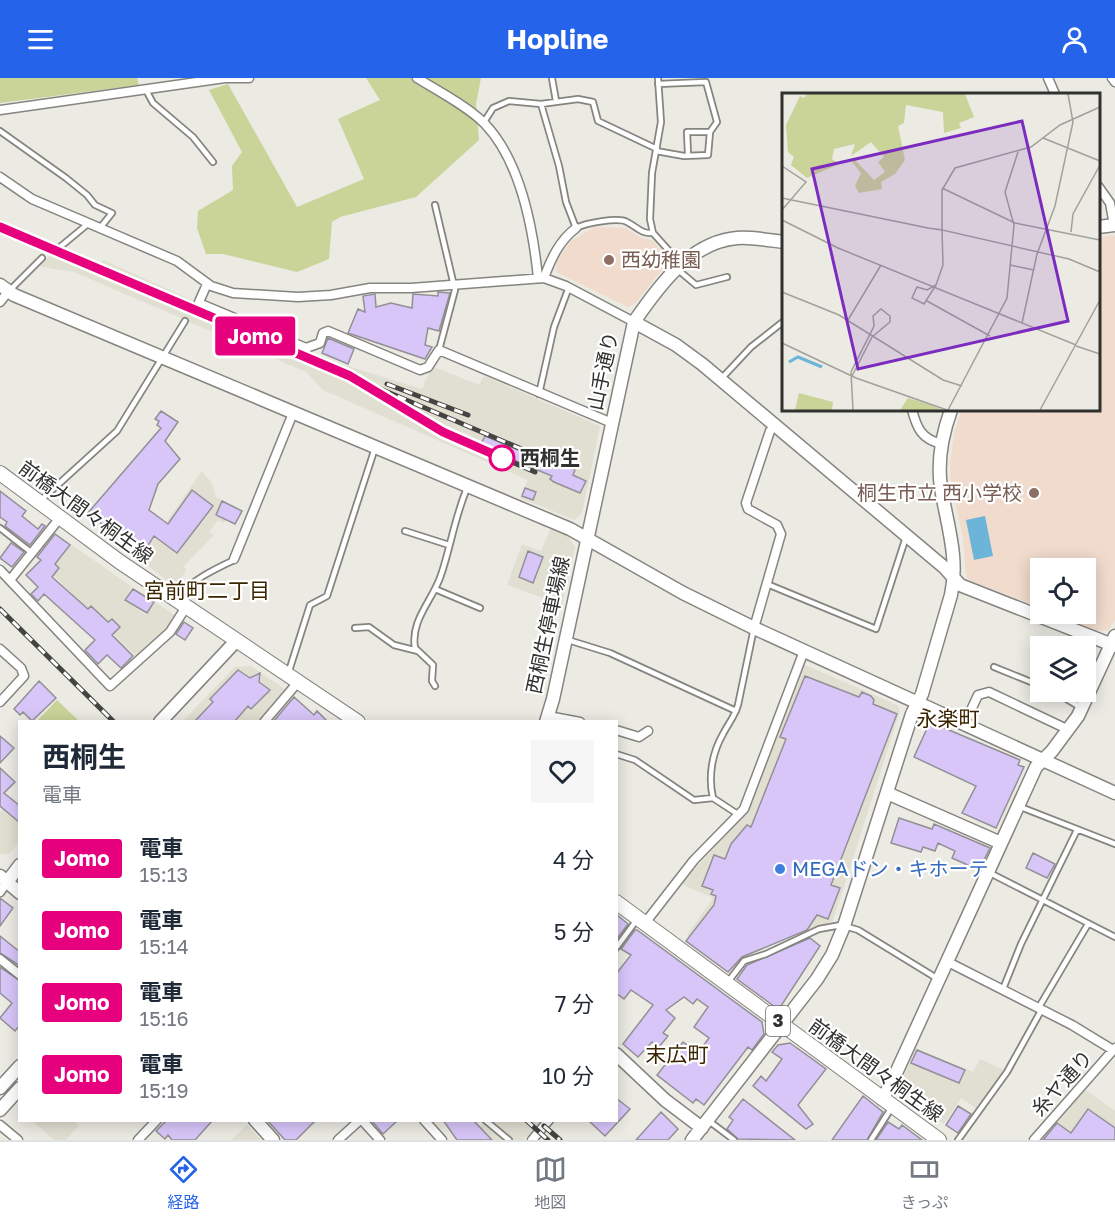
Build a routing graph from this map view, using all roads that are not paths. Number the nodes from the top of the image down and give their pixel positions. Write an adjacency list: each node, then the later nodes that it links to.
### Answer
1 (417, 78): 14 (street)
2 (552, 78): 11 (lane)
3 (658, 78): 8 (lane)
4 (1048, 78): 10 (street)
5 (1112, 78): 7 (street)
6 (244, 79): 9 (street)
7 (1115, 82)
8 (658, 84): 16 (lane); 17 (lane)
9 (146, 90): 13 (street); 19 (lane)
10 (1055, 93)
11 (556, 101): 12 (lane); 17 (lane)
12 (541, 104): 14 (lane); 26 (lane)
13 (0, 110)
14 (484, 123): 33 (street)
15 (0, 131): 25 (lane)
16 (710, 132): 18 (lane); 18 (lane)
17 (656, 150): 18 (lane); 27 (lane)
18 (688, 154)
19 (213, 162)
20 (0, 177): 23 (street)
21 (1100, 189): 24 (street)
22 (435, 205): 35 (lane)
23 (89, 223): 25 (street); 29 (lane)
24 (1114, 225)
25 (100, 228): 34 (street)
26 (576, 228): 27 (lane); 33 (street)
27 (653, 233): 31 (lane)
28 (782, 242): 31 (street, 山手通り)
29 (60, 247)
30 (42, 258): 37 (lane)
31 (679, 267): 32 (lane); 40 (street, 山手通り)
32 (727, 277)
33 (541, 278): 35 (street); 36 (street)
34 (207, 284): 35 (street); 42 (street)
35 (454, 286): 42 (lane)
36 (569, 287): 40 (street); 45 (lane)
37 (4, 289): 38 (street); 43 (street, 西桐生停車場線)
38 (0, 302)
39 (186, 321): 43 (lane)
40 (634, 322): 44 (street); 49 (street, 山手通り)
41 (782, 322): 44 (lane)
42 (439, 350): 45 (street)
43 (163, 358): 48 (street, 西桐生停車場線); 55 (lane)
44 (721, 379): 50 (street)
45 (539, 394): 49 (street)
46 (912, 411): 51 (street)
47 (951, 411): 51 (street)
48 (293, 413): 52 (street, 西桐生停車場線); 63 (street)
49 (612, 423): 60 (street, 山手通り)
50 (775, 425): 59 (street); 67 (street)
51 (942, 444): 65 (street)
52 (375, 448): 54 (street, 西桐生停車場線); 80 (lane)
53 (0, 473): 55 (main road, 前橋大間々桐生線)
54 (468, 486): 60 (street, 西桐生停車場線); 61 (lane)
55 (38, 504): 56 (main road, 前橋大間々桐生線)
56 (59, 519): 62 (street); 69 (main road, 前橋大間々桐生線)
57 (0, 528): 62 (lane)
58 (405, 531): 61 (lane)
59 (906, 535): 65 (street); 67 (lane)
60 (587, 538): 72 (street); 73 (street, 西桐生停車場線)
61 (449, 545): 68 (lane)
62 (32, 553): 66 (street)
63 (234, 559): 69 (lane)
64 (0, 570): 66 (street)
65 (954, 579): 75 (street); 84 (street)
66 (10, 580): 69 (street)
67 (766, 584): 72 (street)
68 (435, 589): 70 (lane); 77 (lane)
69 (181, 604): 74 (main road, 前橋大間々桐生線)
70 (480, 608)
71 (355, 628): 77 (lane)
72 (754, 628): 78 (street); 87 (lane)
73 (566, 639): 87 (lane); 89 (street, 西桐生停車場線)
74 (236, 641): 80 (main road, 前橋大間々桐生線); 90 (street)
75 (1114, 642): 86 (street)
76 (0, 649): 83 (street)
77 (418, 651): 82 (lane)
78 (804, 651): 84 (street); 102 (street)
79 (994, 667): 81 (lane)
80 (293, 678): 88 (main road, 前橋大間々桐生線); 91 (street)
81 (1030, 682)
82 (435, 686)
83 (0, 702)
84 (918, 702): 92 (street); 98 (street)
85 (1074, 702): 86 (lane)
86 (1082, 709): 93 (street)
87 (736, 711): 100 (lane)
88 (349, 719)
89 (547, 719)
90 (162, 720)
91 (265, 720)
92 (965, 723): 93 (street); 97 (street)
93 (1069, 730): 97 (street)
94 (618, 731): 95 (street)
95 (648, 731)
96 (618, 755): 100 (lane)
97 (1043, 759): 99 (street); 101 (street)
98 (887, 793): 104 (street); 114 (street)
99 (1115, 793)
100 (713, 798): 102 (lane)
101 (1018, 806): 103 (lane); 104 (street)
102 (739, 815): 112 (street)
103 (1077, 830): 105 (lane); 110 (lane)
104 (1001, 843): 107 (street)
105 (1115, 844)
106 (18, 867): 108 (street)
107 (988, 872): 110 (lane); 118 (street)
108 (2, 884): 109 (street)
109 (18, 892)
110 (1042, 899): 113 (lane); 122 (lane)
111 (618, 903): 112 (main road, 前橋大間々桐生線 / 3)
112 (642, 921): 116 (lane); 121 (main road, 前橋大間々桐生線 / 3)
113 (1088, 924): 115 (lane); 123 (lane)
114 (844, 926): 120 (lane); 121 (lane); 124 (street)
115 (1115, 937)
116 (618, 946)
117 (0, 959): 119 (street)
118 (946, 961): 120 (street); 122 (street)
119 (18, 973)
120 (938, 979): 130 (street)
121 (727, 984): 124 (main road, 前橋大間々桐生線 / 3)
122 (1003, 989): 123 (street)
123 (1040, 1008): 125 (street); 153 (lane)
124 (783, 1024): 130 (main road, 前橋大間々桐生線 / 3); 140 (street)
125 (1114, 1049): 154 (street, 糸ヤ通り)
126 (618, 1056): 140 (street)
127 (18, 1068): 128 (street)
128 (0, 1088)
129 (18, 1090): 131 (street)
130 (887, 1103): 151 (lane); 152 (main road, 前橋大間々桐生線 / 3)
131 (0, 1110)
132 (155, 1122): 141 (street)
133 (257, 1122): 143 (street)
134 (359, 1122): 144 (street)
135 (363, 1122): 145 (street)
136 (426, 1122): 146 (street)
137 (486, 1122): 147 (lane)
138 (547, 1122): 148 (street)
139 (0, 1125): 142 (street)
140 (705, 1125): 149 (street); 150 (lane)
141 (142, 1139)
142 (18, 1140)
143 (273, 1140)
144 (338, 1140)
145 (380, 1140)
146 (442, 1140)
147 (509, 1140)
148 (532, 1140)
149 (692, 1140)
150 (734, 1140)
151 (871, 1140)
152 (939, 1140)
153 (958, 1140)
154 (1034, 1140)

